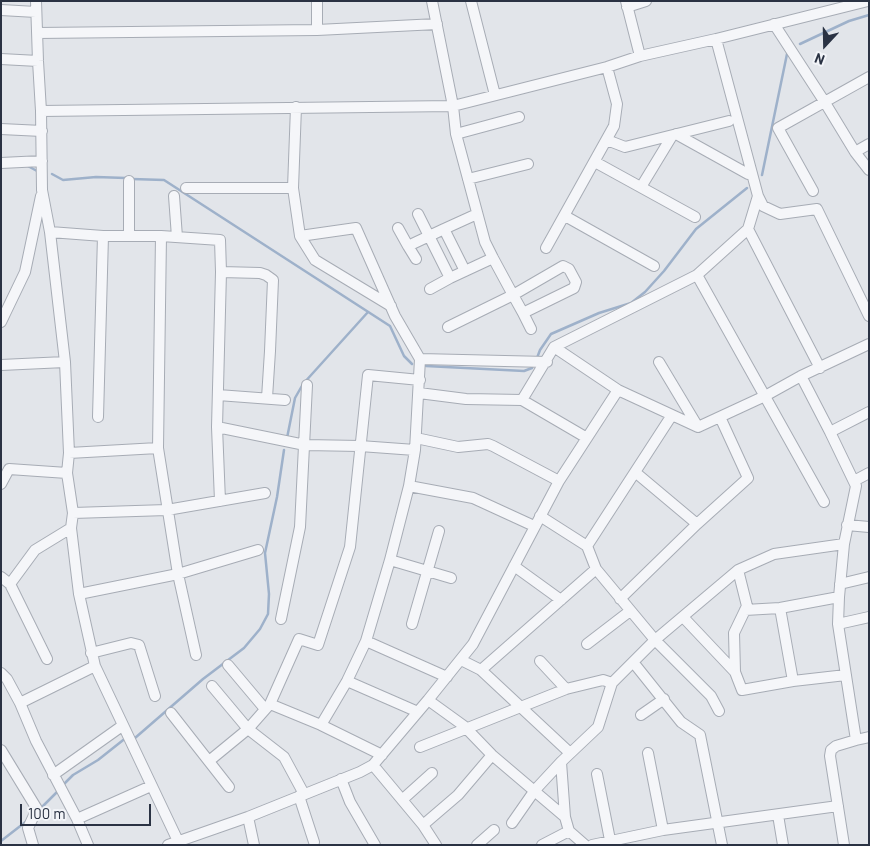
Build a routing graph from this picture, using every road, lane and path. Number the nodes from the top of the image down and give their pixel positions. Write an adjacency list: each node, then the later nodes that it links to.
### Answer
1 (36, 1): 9 (street)
2 (317, 1): 12 (street)
3 (432, 1): 10 (street)
4 (471, 1): 20 (street)
5 (646, 1): 7 (street)
6 (868, 1): 11 (street)
7 (626, 4): 15 (street)
8 (1, 10): 9 (street)
9 (36, 12): 13 (street)
10 (437, 24): 12 (street); 22 (street)
11 (774, 24): 14 (street); 21 (street)
12 (317, 30): 13 (street)
13 (37, 33): 17 (street)
14 (716, 39): 15 (street); 48 (street)
15 (640, 56): 18 (street)
16 (1, 59): 17 (street)
17 (38, 61): 24 (street)
18 (607, 67): 20 (street); 31 (street)
19 (869, 77): 21 (street)
20 (495, 95): 22 (street)
21 (824, 101): 33 (street); 46 (street)
22 (453, 106): 23 (street); 29 (street)
23 (296, 107): 24 (street); 44 (street)
24 (41, 111): 28 (street)
25 (519, 116): 29 (street)
26 (729, 121): 30 (street)
27 (1, 129): 28 (street)
28 (42, 131): 34 (street)
29 (456, 134): 40 (street)
30 (674, 135): 31 (street); 39 (street); 42 (street)
31 (607, 140): 35 (street)
32 (869, 144): 33 (street)
33 (855, 152): 38 (street)
34 (42, 161): 36 (street); 45 (street)
35 (596, 162): 42 (street); 51 (street)
36 (1, 163)
37 (528, 164): 40 (street)
38 (869, 170)
39 (748, 174)
40 (468, 179): 50 (street)
41 (128, 182): 58 (street)
42 (642, 187): 52 (street)
43 (186, 188): 44 (street)
44 (294, 188): 60 (street)
45 (42, 190): 56 (street); 77 (street)
46 (813, 191)
47 (174, 196): 62 (street)
48 (758, 196): 55 (street); 76 (street)
49 (418, 214): 61 (street)
50 (478, 214): 54 (street); 65 (street)
51 (565, 216): 64 (street); 67 (street)
52 (695, 217)
53 (398, 228): 63 (street)
54 (444, 229): 61 (street); 68 (street)
55 (748, 229): 70 (street); 87 (street)
56 (50, 232): 57 (street); 83 (street)
57 (103, 236): 58 (street); 100 (street)
58 (129, 236): 59 (street)
59 (161, 236): 62 (street); 109 (street)
60 (300, 236): 74 (street); 74 (street)
61 (428, 236): 63 (street); 71 (street)
62 (177, 237): 69 (street)
63 (408, 246): 66 (street)
64 (546, 248)
65 (493, 258): 68 (street); 73 (street)
66 (416, 259)
67 (654, 266)
68 (465, 271): 71 (street)
69 (221, 272): 93 (street); 95 (street)
70 (697, 275): 81 (street); 94 (street)
71 (450, 278): 72 (street)
72 (430, 288)
73 (513, 295): 75 (street); 75 (street); 78 (street)
74 (391, 306): 82 (street)
75 (522, 314): 79 (street)
76 (869, 316)
77 (1, 322)
78 (448, 327)
79 (531, 329)
80 (869, 344): 87 (street)
81 (554, 347): 84 (street); 91 (street)
82 (420, 359): 84 (street); 89 (street)
83 (65, 362): 86 (street); 111 (street)
84 (546, 362): 97 (street)
85 (659, 362): 102 (street)
86 (1, 365)
87 (820, 368): 88 (street)
88 (801, 376): 94 (street); 104 (street)
89 (420, 380): 92 (street); 108 (street)
90 (307, 385): 107 (street)
91 (618, 390): 99 (street); 106 (street)
92 (419, 393): 97 (street); 105 (street)
93 (218, 394): 95 (street); 103 (street)
94 (765, 396): 101 (street); 121 (street)
95 (267, 398): 96 (street)
96 (285, 400)
97 (522, 400): 106 (street)
98 (869, 412): 104 (street)
99 (672, 416): 102 (street); 112 (street)
100 (98, 417)
101 (720, 417): 102 (street); 125 (street)
102 (698, 426)
103 (217, 427): 107 (street); 120 (street)
104 (830, 432): 116 (street)
105 (416, 438): 110 (street); 115 (street)
106 (587, 438): 115 (street)
107 (305, 445): 108 (street); 154 (street)
108 (360, 446): 110 (street); 182 (street)
109 (158, 448): 111 (street); 122 (street)
110 (415, 450): 118 (street)
111 (69, 453): 114 (street)
112 (635, 472): 125 (street); 132 (street)
113 (869, 473): 116 (street)
114 (67, 474): 117 (street); 123 (street)
115 (559, 481): 124 (street)
116 (854, 481): 126 (street)
117 (1, 484)
118 (409, 486): 127 (street); 134 (street)
119 (265, 493): 120 (street)
120 (220, 501): 122 (street)
121 (824, 502)
122 (167, 510): 123 (street); 139 (street)
123 (73, 513): 129 (street)
124 (540, 516): 127 (street); 132 (street)
125 (696, 524): 147 (street)
126 (847, 525): 128 (street); 131 (street)
127 (534, 526): 135 (street)
128 (869, 527)
129 (71, 528): 143 (street); 145 (street)
130 (439, 531): 138 (street)
131 (844, 544): 137 (street); 144 (street)
132 (587, 546): 136 (street)
133 (258, 550): 139 (street)
134 (390, 560): 138 (street); 158 (street)
135 (514, 566): 148 (street); 163 (street)
136 (596, 570): 147 (street); 148 (street)
137 (738, 570): 150 (street); 152 (street)
138 (428, 571): 142 (street); 155 (street)
139 (178, 574): 145 (street); 161 (street)
140 (1, 577): 143 (street)
141 (869, 577): 144 (street)
142 (451, 578)
143 (10, 584): 162 (street)
144 (840, 584): 146 (street)
145 (79, 594): 160 (street)
146 (839, 598): 149 (street); 156 (street)
147 (620, 599): 151 (street)
148 (561, 600): 168 (street)
149 (780, 608): 150 (street); 174 (street)
150 (745, 610): 169 (street)
151 (630, 611): 157 (street); 159 (street)
152 (683, 617): 157 (street); 169 (street)
153 (869, 617): 156 (street)
154 (281, 619)
155 (412, 624)
156 (838, 624): 170 (street)
157 (655, 640): 165 (street); 184 (street)
158 (366, 641): 171 (street); 173 (street)
159 (588, 644)
160 (91, 653): 167 (street); 178 (street)
161 (196, 655)
162 (47, 659)
163 (461, 660): 168 (street); 171 (street)
164 (540, 661): 177 (street)
165 (633, 662): 175 (street); 179 (street)
166 (228, 665): 182 (street)
167 (95, 666): 181 (street); 189 (street)
168 (481, 670): 183 (street)
169 (735, 672): 174 (street)
170 (846, 675): 174 (street); 193 (street)
171 (447, 677): 180 (street)
172 (3, 679): 181 (street)
173 (347, 681): 185 (street); 188 (street)
174 (793, 681)
175 (612, 683): 177 (street); 196 (street)
176 (212, 686): 191 (street)
177 (566, 689): 183 (street)
178 (155, 696)
179 (664, 699): 187 (street); 218 (street)
180 (428, 700): 185 (street); 190 (street)
181 (20, 703): 204 (street)
182 (268, 706): 188 (street); 191 (street)
183 (520, 708): 190 (street); 196 (street)
184 (719, 711)
185 (418, 712): 198 (street)
186 (171, 713): 200 (street)
187 (641, 715)
188 (321, 725): 198 (street)
189 (122, 726): 204 (street); 207 (street)
190 (466, 728): 194 (street); 199 (street)
191 (248, 729): 200 (street); 210 (street)
192 (869, 737): 193 (street)
193 (856, 740): 212 (street)
194 (420, 747)
195 (1, 750): 226 (street)
196 (570, 753): 201 (street)
197 (648, 753): 221 (street)
198 (382, 755): 202 (street)
199 (492, 755): 209 (street); 219 (street)
200 (209, 761): 208 (street)
201 (561, 762): 209 (street); 215 (street)
202 (373, 765): 206 (street); 211 (street)
203 (432, 773): 211 (street)
204 (53, 774): 216 (street)
205 (596, 774): 223 (street)
206 (341, 779): 210 (street); 229 (street)
207 (151, 786): 216 (street); 225 (street)
208 (229, 787)
209 (536, 790): 215 (street); 217 (street)
210 (301, 795): 214 (street); 224 (street)
211 (402, 800): 219 (street)
212 (838, 806): 213 (street); 237 (street)
213 (778, 815): 218 (street); 236 (street)
214 (248, 817): 225 (street); 228 (street)
215 (565, 817): 222 (street)
216 (77, 819): 227 (street)
217 (512, 823)
218 (718, 823): 221 (street); 235 (street)
219 (423, 825): 230 (street)
220 (494, 830): 231 (street)
221 (663, 830): 223 (street)
222 (569, 831): 232 (street); 233 (street)
223 (610, 840): 234 (street)
224 (314, 842)
225 (173, 843)
226 (33, 845)
227 (88, 845)
228 (254, 845)
229 (375, 845)
230 (436, 845)
231 (477, 845)
232 (542, 845)
233 (585, 845)
234 (592, 845)
235 (722, 845)
236 (783, 845)
237 (844, 845)

